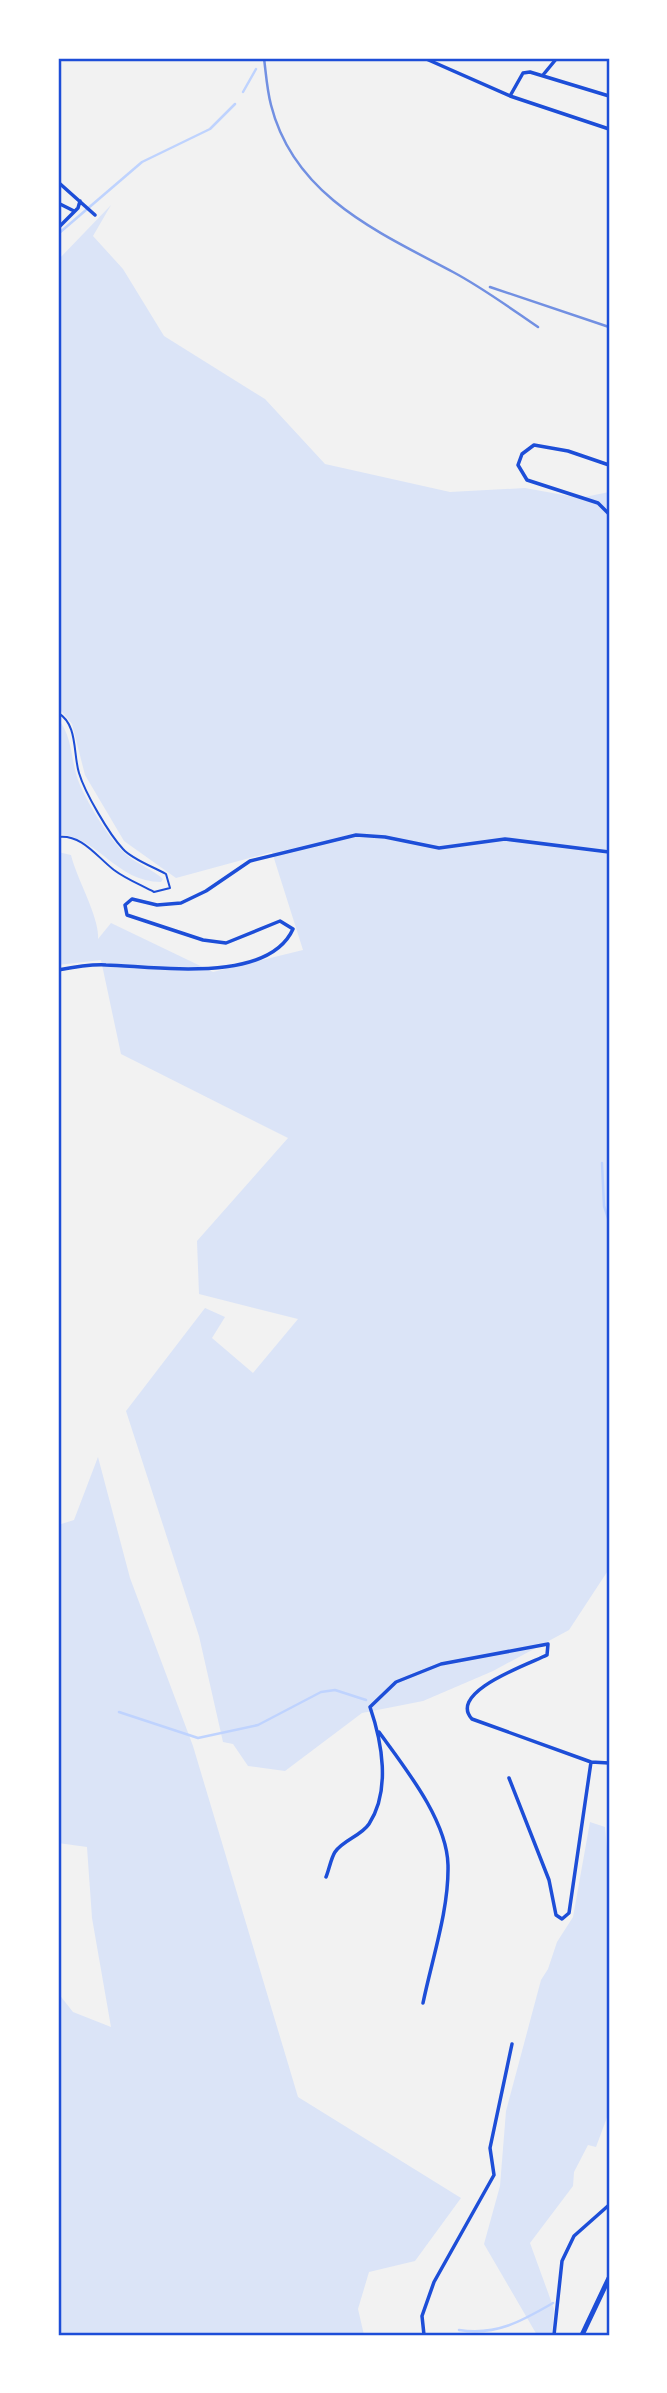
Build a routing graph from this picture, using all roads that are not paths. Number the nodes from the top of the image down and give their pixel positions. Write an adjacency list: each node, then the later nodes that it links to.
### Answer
1 (424, 58): 4 (street)
2 (557, 58): 3 (street)
3 (542, 75): 4 (street); 5 (street)
4 (510, 96): 6 (street)
5 (609, 96)
6 (609, 129)
7 (58, 182): 8 (street)
8 (82, 201): 10 (street); 11 (street)
9 (58, 204): 10 (street)
10 (74, 211): 12 (street)
11 (95, 215)
12 (58, 228)
13 (609, 465): 14 (street)
14 (609, 514)
15 (58, 713): 16 (lane)
16 (58, 837)
17 (609, 852): 18 (street)
18 (58, 971)
19 (379, 1731): 20 (street); 23 (street); 24 (street)
20 (592, 1762): 21 (street); 22 (street)
21 (609, 1763)
22 (509, 1778)
23 (326, 1877)
24 (423, 2003)
25 (512, 2044): 28 (street)
26 (609, 2205): 29 (street)
27 (609, 2277): 30 (main road)
28 (424, 2335)
29 (554, 2335)
30 (582, 2335)

